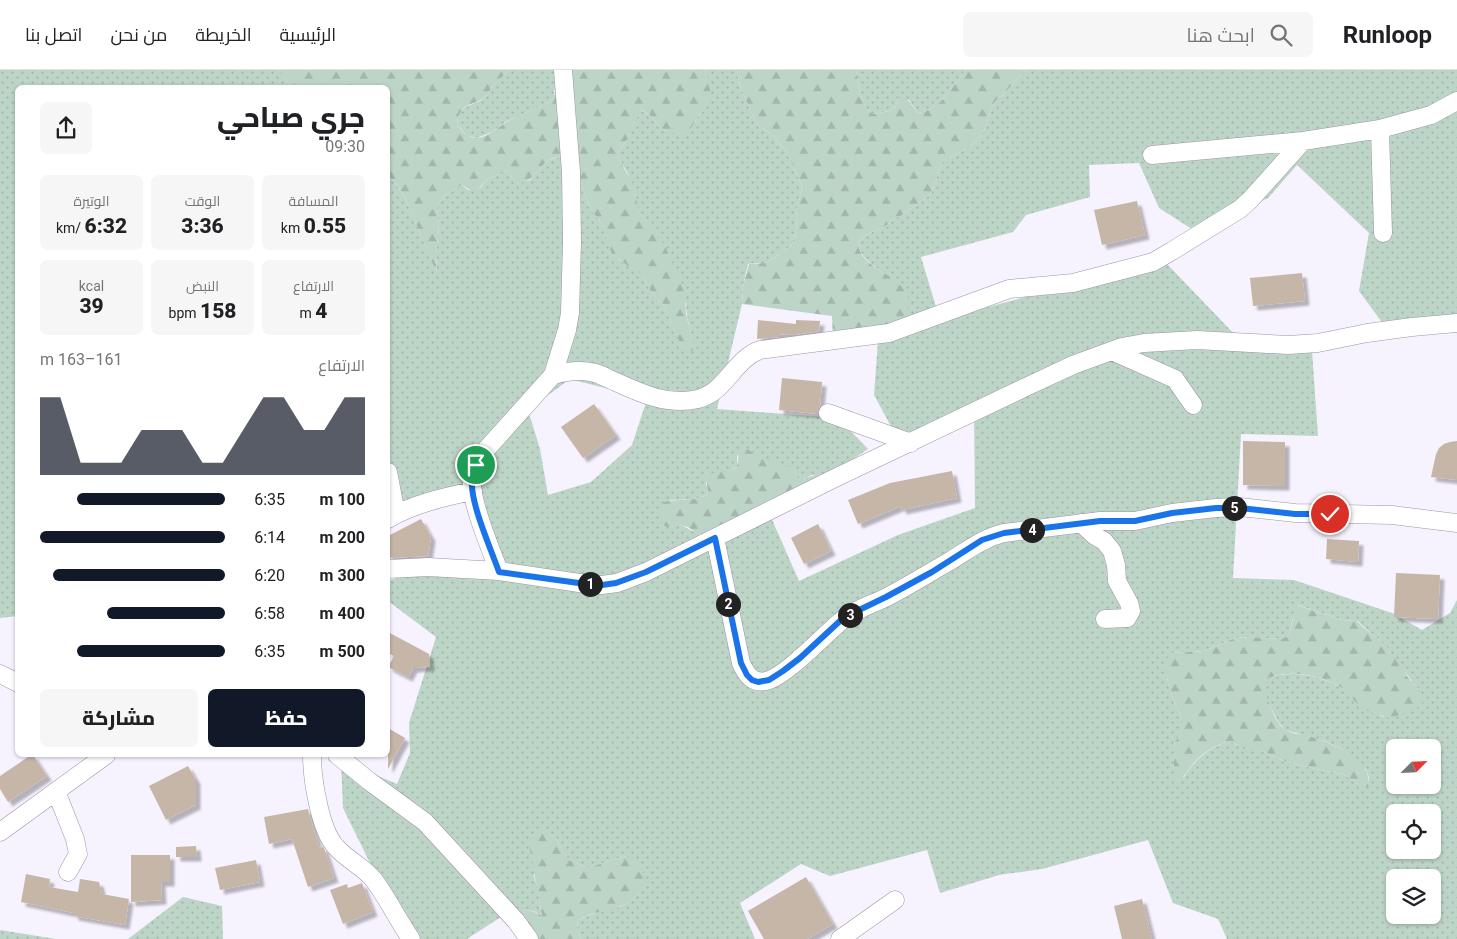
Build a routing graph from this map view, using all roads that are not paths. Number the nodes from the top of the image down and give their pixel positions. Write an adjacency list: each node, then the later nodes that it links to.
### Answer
1 (562, 70): 9 (street)
2 (1457, 101): 3 (street)
3 (1380, 129): 4 (street); 6 (street)
4 (1303, 142): 5 (street); 9 (street)
5 (1152, 155)
6 (1383, 233)
7 (1457, 323): 8 (street)
8 (1112, 351): 10 (street); 12 (street)
9 (553, 375): 13 (street)
10 (1193, 405)
11 (828, 413): 12 (street)
12 (911, 443): 18 (street)
13 (472, 491): 15 (street); 20 (street)
14 (390, 494): 15 (street)
15 (392, 516)
16 (1081, 523): 17 (street); 18 (street); 21 (street)
17 (1457, 523)
18 (715, 538): 20 (street)
19 (390, 569): 20 (street)
20 (499, 572)
21 (1105, 619)
22 (0, 674): 23 (street)
23 (15, 682)
24 (103, 757): 27 (street)
25 (312, 757): 31 (street)
26 (340, 757): 32 (street)
27 (56, 791): 28 (street); 29 (street)
28 (0, 832)
29 (68, 872)
30 (895, 900): 33 (street)
31 (412, 939)
32 (529, 939)
33 (840, 939)

